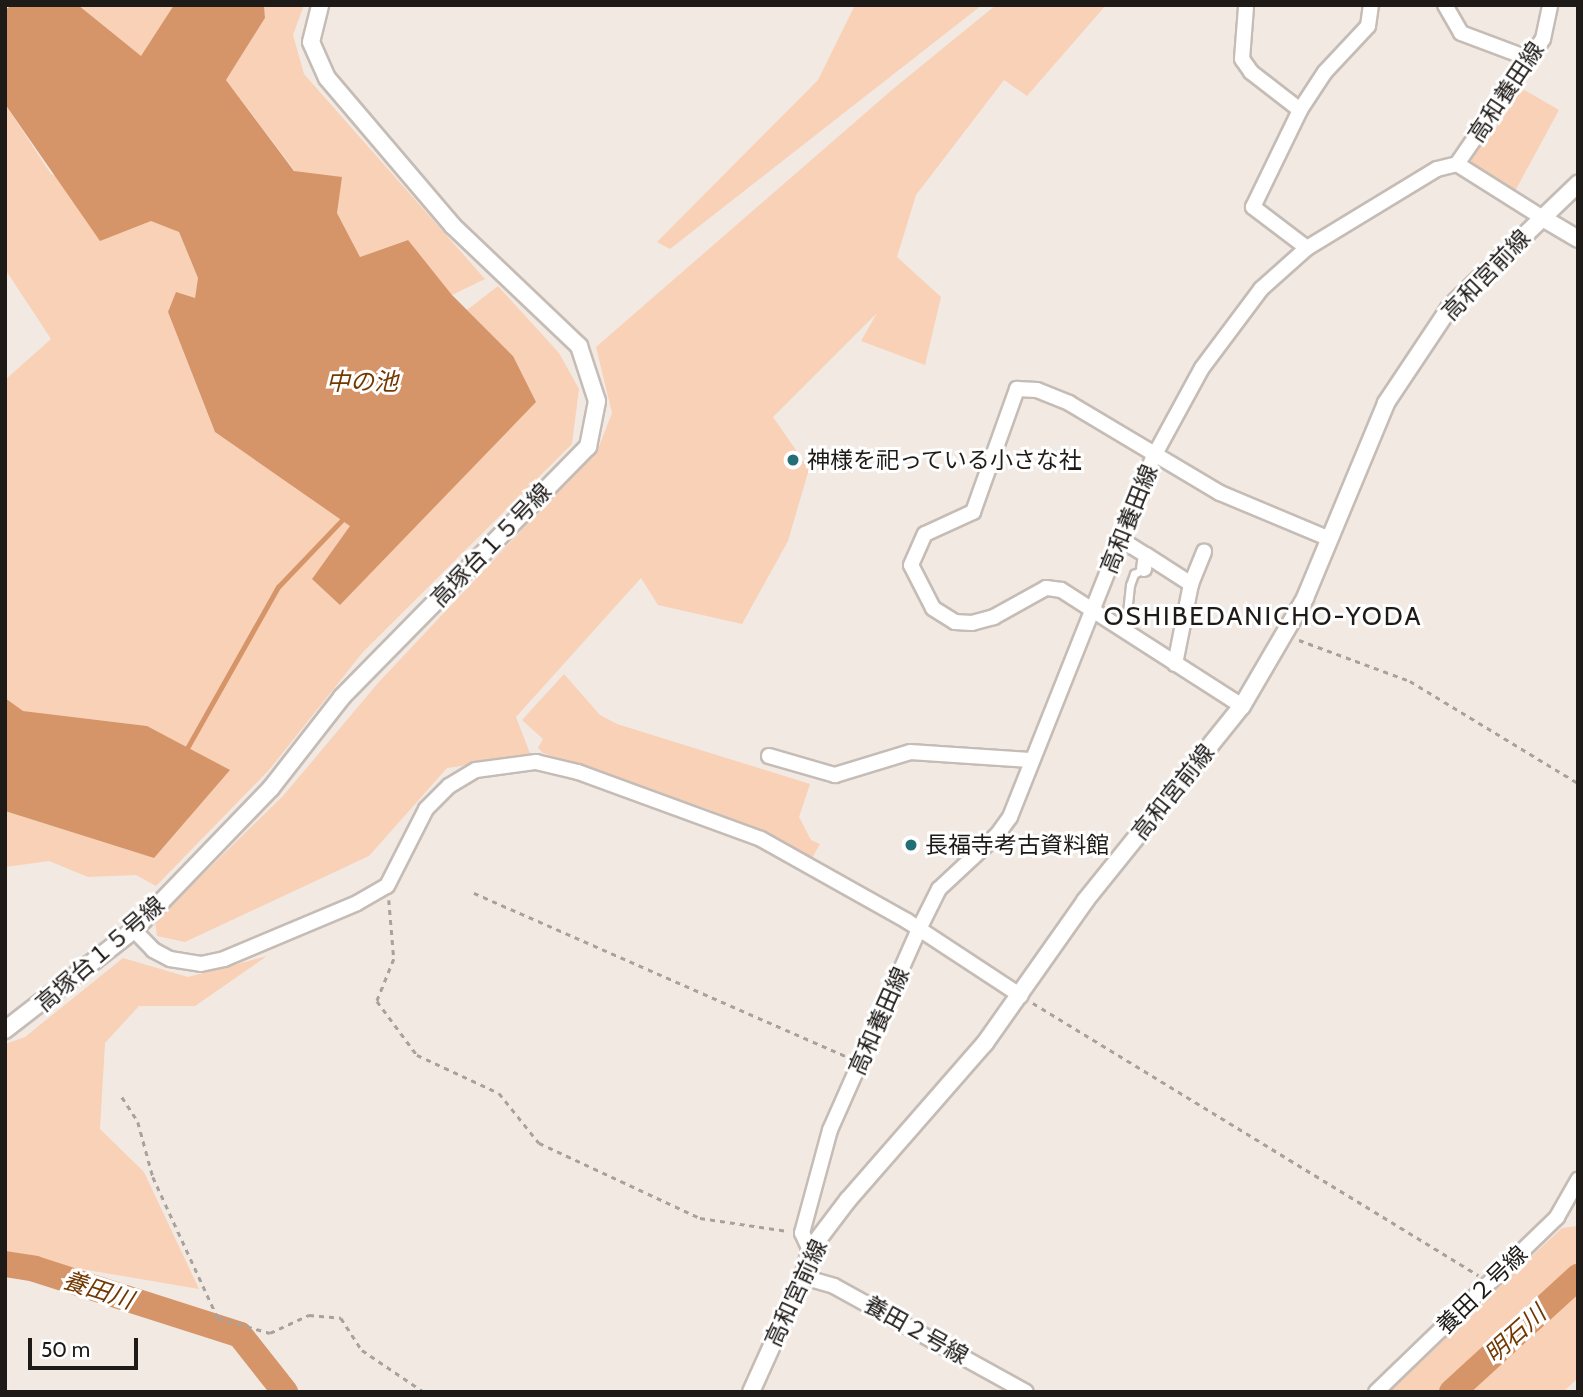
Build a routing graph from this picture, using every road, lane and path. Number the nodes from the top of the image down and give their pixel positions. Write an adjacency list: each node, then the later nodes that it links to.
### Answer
1 (320, 5): 29 (street, 高塚台１５号線)
2 (1371, 5): 7 (street)
3 (1445, 5): 6 (street)
4 (1550, 5): 6 (street, 高和養田線)
5 (1246, 6): 7 (street)
6 (1530, 59): 8 (street, 高和養田線)
7 (1300, 110): 12 (street)
8 (1457, 164): 10 (street); 12 (street, 高和養田線)
9 (1578, 184): 10 (street, 高和宮前線)
10 (1541, 217): 11 (street); 15 (street, 高和宮前線)
11 (1578, 239)
12 (1307, 248): 13 (street, 高和養田線)
13 (1154, 456): 14 (street, 高和養田線); 15 (street); 19 (street)
14 (1120, 539): 17 (street); 19 (street, 高和養田線)
15 (1330, 539): 21 (street, 高和宮前線)
16 (1204, 552): 18 (street)
17 (1145, 562): 18 (street); 20 (lane)
18 (1191, 584): 22 (street)
19 (1091, 611): 20 (street); 25 (street, 高和養田線)
20 (1124, 632): 22 (street)
21 (1287, 635): 23 (street, 高和宮前線); 26 (path)
22 (1175, 664): 23 (street)
23 (1242, 706): 31 (street, 高和宮前線)
24 (769, 757): 25 (street)
25 (1030, 760): 30 (street, 高和養田線)
26 (1578, 783)
27 (387, 886): 29 (street); 30 (street); 36 (path)
28 (474, 893): 33 (path)
29 (134, 930): 32 (street, 高塚台１５号線)
30 (918, 931): 31 (street); 33 (street, 高和養田線)
31 (1021, 996): 37 (street, 高和宮前線); 39 (path)
32 (5, 1030)
33 (861, 1062): 36 (street, 高和養田線)
34 (121, 1097): 40 (path)
35 (1578, 1180): 39 (street, 養田２号線)
36 (802, 1233): 37 (street)
37 (810, 1250): 38 (street, 高和宮前線)
38 (803, 1277): 41 (street, 高和宮前線); 42 (street, 養田２号線)
39 (1490, 1284): 43 (street, 養田２号線)
40 (424, 1392)
41 (751, 1392)
42 (1026, 1392)
43 (1376, 1392)

